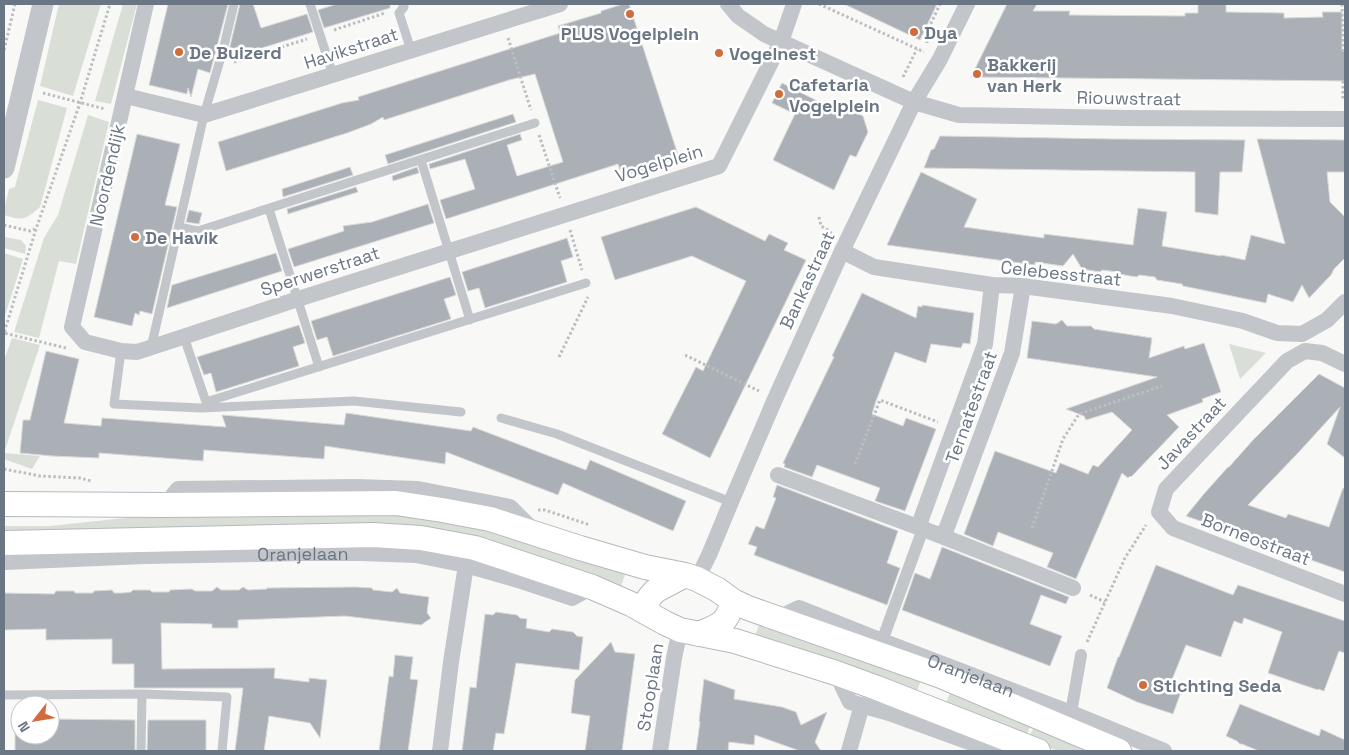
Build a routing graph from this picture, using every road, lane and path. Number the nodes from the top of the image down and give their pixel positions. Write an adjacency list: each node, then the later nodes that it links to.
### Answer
1 (15, 4): 17 (path)
2 (43, 4): 22 (street)
3 (110, 4): 26 (path)
4 (146, 4): 24 (street, Noordendijk)
5 (235, 4): 28 (lane)
6 (310, 4): 21 (lane)
7 (403, 4): 18 (lane)
8 (560, 4): 14 (street, Havikstraat)
9 (728, 4): 15 (street)
10 (794, 4): 15 (street, Vogelplein)
11 (819, 4): 16 (path)
12 (967, 4): 25 (street, Bankastraat)
13 (1342, 4): 19 (path)
14 (503, 21): 18 (street, Havikstraat); 30 (path)
15 (782, 42): 23 (street); 34 (street, Vogelplein)
16 (918, 49): 20 (path); 23 (path)
17 (4, 50)
18 (411, 50): 21 (street, Havikstraat)
19 (1343, 51)
20 (927, 53)
21 (333, 75): 28 (street, Havikstraat)
22 (23, 88): 26 (path); 32 (street)
23 (894, 93): 25 (street)
24 (126, 96): 27 (street, Noordendijk); 28 (street)
25 (914, 102): 29 (street, Riouwstraat); 39 (street, Bankastraat)
26 (80, 103): 27 (path); 37 (path)
27 (121, 113): 49 (street, Noordendijk)
28 (204, 115): 36 (lane)
29 (1345, 119)
30 (536, 123): 31 (lane); 34 (path)
31 (421, 160): 33 (lane); 38 (lane)
32 (4, 168)
33 (269, 208): 36 (lane); 43 (lane)
34 (565, 214): 38 (street, Sperwerstraat); 40 (path)
35 (4, 225): 37 (path)
36 (180, 227): 49 (lane)
37 (36, 229): 46 (path)
38 (449, 251): 43 (street, Sperwerstraat); 45 (lane)
39 (842, 252): 41 (street, Celebesstraat); 55 (street, Bankastraat)
40 (586, 283): 45 (lane); 51 (path)
41 (992, 285): 42 (street, Celebesstraat); 58 (street, Ternatestraat)
42 (1024, 286): 44 (street, Celebesstraat); 66 (street, Ternatestraat)
43 (298, 299): 47 (street, Sperwerstraat); 53 (lane)
44 (1345, 302)
45 (470, 320): 53 (lane)
46 (4, 333): 48 (path)
47 (184, 336): 49 (street, Sperwerstraat); 53 (lane)
48 (38, 341)
49 (136, 350): 56 (lane)
50 (685, 355): 55 (path)
51 (559, 357)
52 (1345, 364): 63 (street, Javastraat)
53 (319, 367)
54 (1162, 386): 64 (path)
55 (775, 399): 61 (street, Bankastraat)
56 (461, 412)
57 (502, 418): 61 (lane)
58 (955, 428): 59 (path); 65 (street, Ternatestraat)
59 (855, 464)
60 (778, 475): 65 (street)
61 (731, 502): 70 (street, Bankastraat)
62 (4, 504): 70 (main road, Oranjelaan)
63 (1159, 512): 73 (street, Borneostraat); 79 (path)
64 (1032, 528)
65 (923, 529): 66 (street); 78 (street)
66 (939, 535): 72 (street)
67 (4, 543): 71 (main road, Oranjelaan)
68 (4, 562): 69 (street, Oranjelaan)
69 (466, 565): 71 (street, Oranjelaan); 87 (street)
70 (691, 577): 74 (main road, Oranjelaan); 75 (main road)
71 (592, 587): 75 (main road, Oranjelaan)
72 (1073, 588)
73 (1345, 594)
74 (733, 601): 76 (main road, Oranjelaan); 77 (main road)
75 (645, 612): 77 (main road, Oranjelaan)
76 (778, 618): 78 (street, Oranjelaan); 92 (main road, Oranjelaan)
77 (690, 632): 80 (main road, Oranjelaan); 88 (street, Stooplaan)
78 (882, 641): 84 (street, Oranjelaan)
79 (1081, 655): 84 (street)
80 (836, 673): 83 (street); 91 (main road, Oranjelaan)
81 (142, 694): 82 (lane); 85 (lane); 86 (lane)
82 (4, 695)
83 (862, 706): 89 (street); 90 (street)
84 (1072, 713): 93 (street, Oranjelaan)
85 (141, 751)
86 (222, 751)
87 (440, 751)
88 (660, 751)
89 (849, 751)
90 (994, 751)
91 (1038, 751)
92 (1120, 751)
93 (1164, 751)

